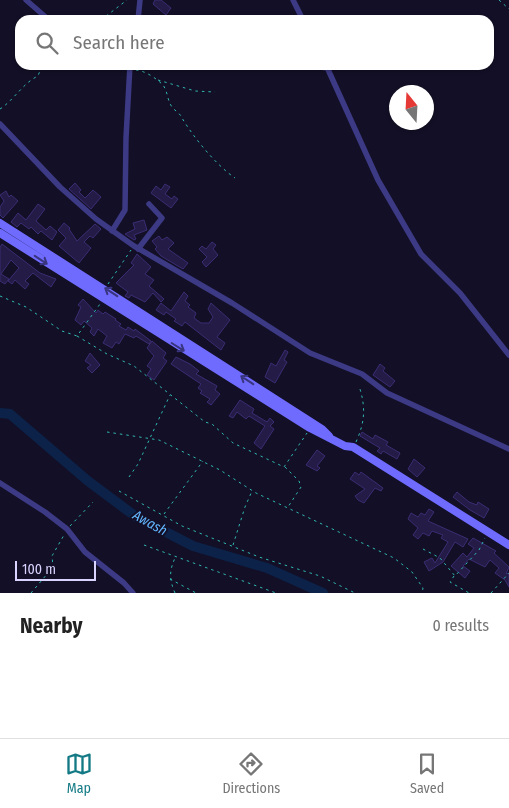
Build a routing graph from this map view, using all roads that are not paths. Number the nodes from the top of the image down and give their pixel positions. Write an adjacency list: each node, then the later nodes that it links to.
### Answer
1 (26, 0): 4 (street)
2 (140, 0): 5 (street)
3 (293, 0): 6 (street)
4 (43, 15)
5 (138, 15)
6 (300, 15)
7 (129, 70): 12 (street)
8 (328, 70): 15 (street)
9 (0, 124): 12 (street)
10 (149, 204): 14 (street)
11 (0, 222): 16 (main road, one-way to 11)
12 (112, 231): 14 (street)
13 (0, 233): 16 (main road, one-way to 16)
14 (136, 247): 17 (street)
15 (509, 355)
16 (331, 437): 19 (main road)
17 (509, 449)
18 (0, 483): 20 (street)
19 (509, 545)
20 (133, 593)

